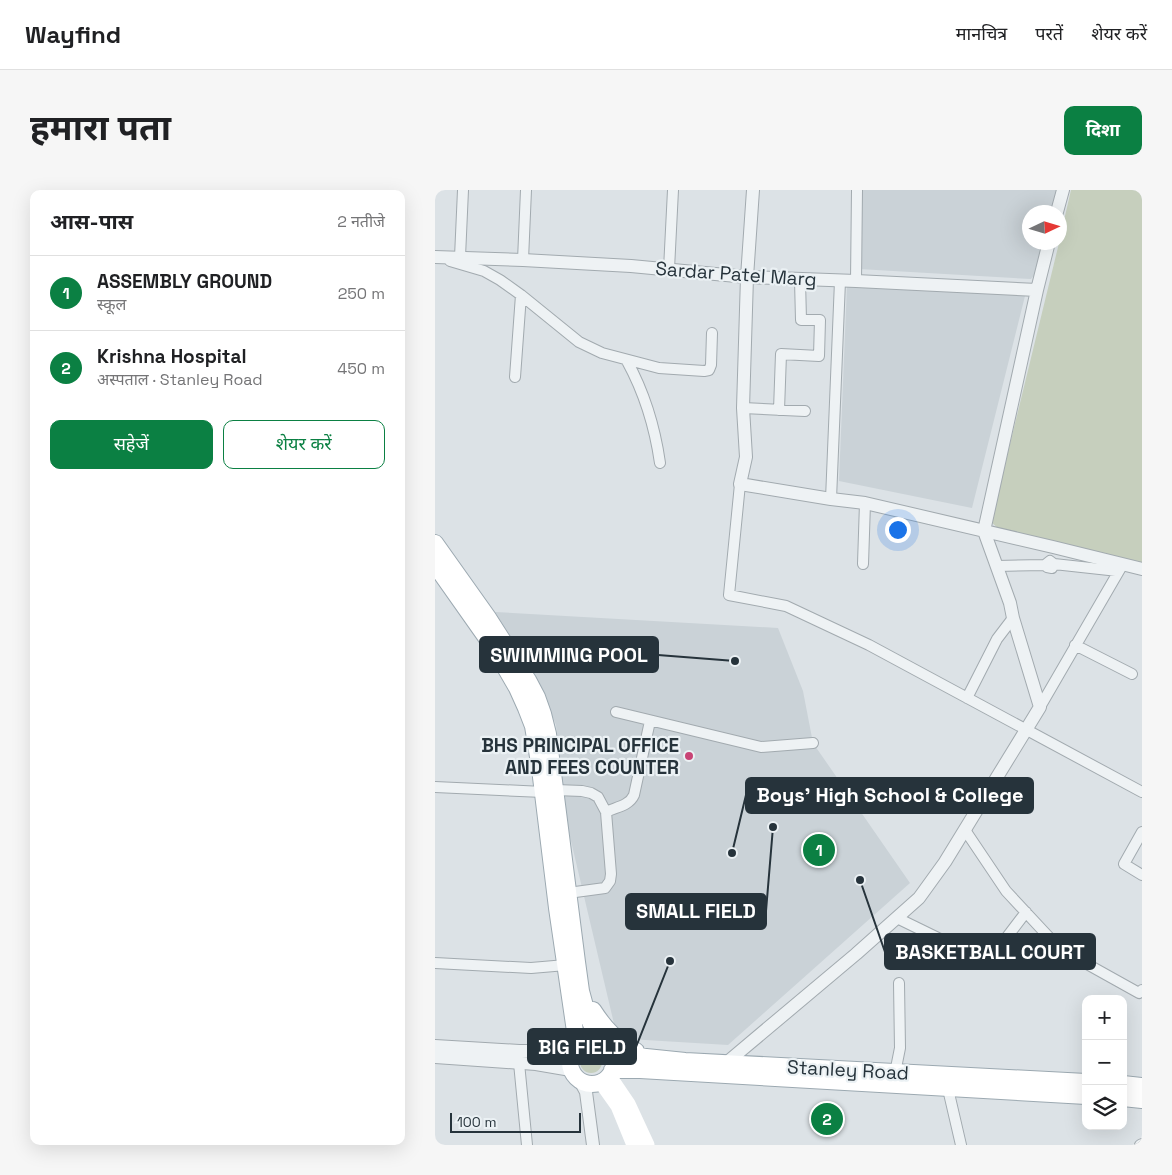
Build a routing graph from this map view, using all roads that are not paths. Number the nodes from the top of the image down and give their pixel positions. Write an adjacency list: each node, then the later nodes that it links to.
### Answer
1 (463, 190): 10 (street)
2 (525, 190): 11 (street)
3 (673, 190): 12 (street)
4 (753, 190): 13 (street)
5 (857, 190): 16 (street)
6 (1063, 190): 7 (street)
7 (1059, 205)
8 (1047, 250): 17 (street)
9 (437, 257): 10 (street, Sardar Patel Marg); 18 (street)
10 (460, 258): 11 (street, Sardar Patel Marg)
11 (523, 260): 12 (street, Sardar Patel Marg)
12 (669, 269): 13 (street, Sardar Patel Marg)
13 (747, 277): 14 (street, Sardar Patel Marg); 22 (street)
14 (800, 280): 15 (street, Sardar Patel Marg); 23 (street)
15 (840, 281): 16 (street, Sardar Patel Marg); 27 (street)
16 (856, 281): 17 (street, Sardar Patel Marg)
17 (1037, 290): 29 (street)
18 (521, 295): 20 (street); 21 (street)
19 (712, 333): 20 (street)
20 (627, 361): 25 (street)
21 (515, 376)
22 (743, 408): 23 (street); 26 (street)
23 (779, 410): 24 (street)
24 (805, 411)
25 (660, 463)
26 (739, 484): 27 (street); 41 (street)
27 (831, 499): 28 (street)
28 (865, 503): 29 (street); 33 (street)
29 (984, 530): 31 (street); 35 (street)
30 (435, 543): 48 (main road)
31 (1053, 547): 32 (street); 36 (street)
32 (1050, 563): 35 (street); 36 (street)
33 (863, 564)
34 (435, 565): 48 (main road)
35 (997, 566): 38 (street)
36 (1120, 567): 37 (street); 39 (street)
37 (1142, 569)
38 (1013, 618): 41 (street); 42 (street)
39 (1075, 645): 40 (street); 42 (street)
40 (1132, 674)
41 (967, 698): 45 (street)
42 (1039, 707): 45 (street)
43 (616, 712): 44 (street)
44 (650, 721): 46 (street); 50 (street)
45 (1026, 730): 49 (street); 51 (street)
46 (813, 743)
47 (435, 787): 48 (street)
48 (549, 791): 50 (street); 54 (main road); 58 (main road)
49 (1142, 792)
50 (606, 812): 54 (street)
51 (965, 830): 55 (street); 56 (street)
52 (1142, 832): 53 (street)
53 (1142, 876)
54 (568, 893): 61 (main road)
55 (1026, 912): 56 (street); 60 (street)
56 (897, 918): 69 (street)
57 (435, 962): 58 (street)
58 (566, 965): 64 (main road)
59 (899, 983): 70 (street)
60 (1142, 990)
61 (581, 991): 62 (main road); 67 (main road)
62 (598, 1040): 64 (main road); 65 (main road)
63 (435, 1046): 64 (street)
64 (574, 1048): 71 (main road)
65 (611, 1050): 67 (main road, Stanley Road); 72 (main road)
66 (435, 1057): 68 (street)
67 (646, 1057): 69 (main road, Stanley Road)
68 (519, 1063): 71 (street); 80 (street)
69 (725, 1064): 70 (main road, Stanley Road)
70 (895, 1073): 73 (main road, Stanley Road)
71 (576, 1075): 72 (main road); 81 (street)
72 (607, 1076): 76 (main road, Stanley Road); 82 (main road); 83 (main road)
73 (1082, 1082)
74 (1127, 1084): 75 (main road)
75 (1142, 1086)
76 (948, 1089): 77 (main road, Stanley Road); 84 (street)
77 (1082, 1096)
78 (1127, 1098): 79 (main road)
79 (1142, 1100)
80 (527, 1145)
81 (593, 1145)
82 (635, 1145)
83 (647, 1145)
84 (961, 1145)

